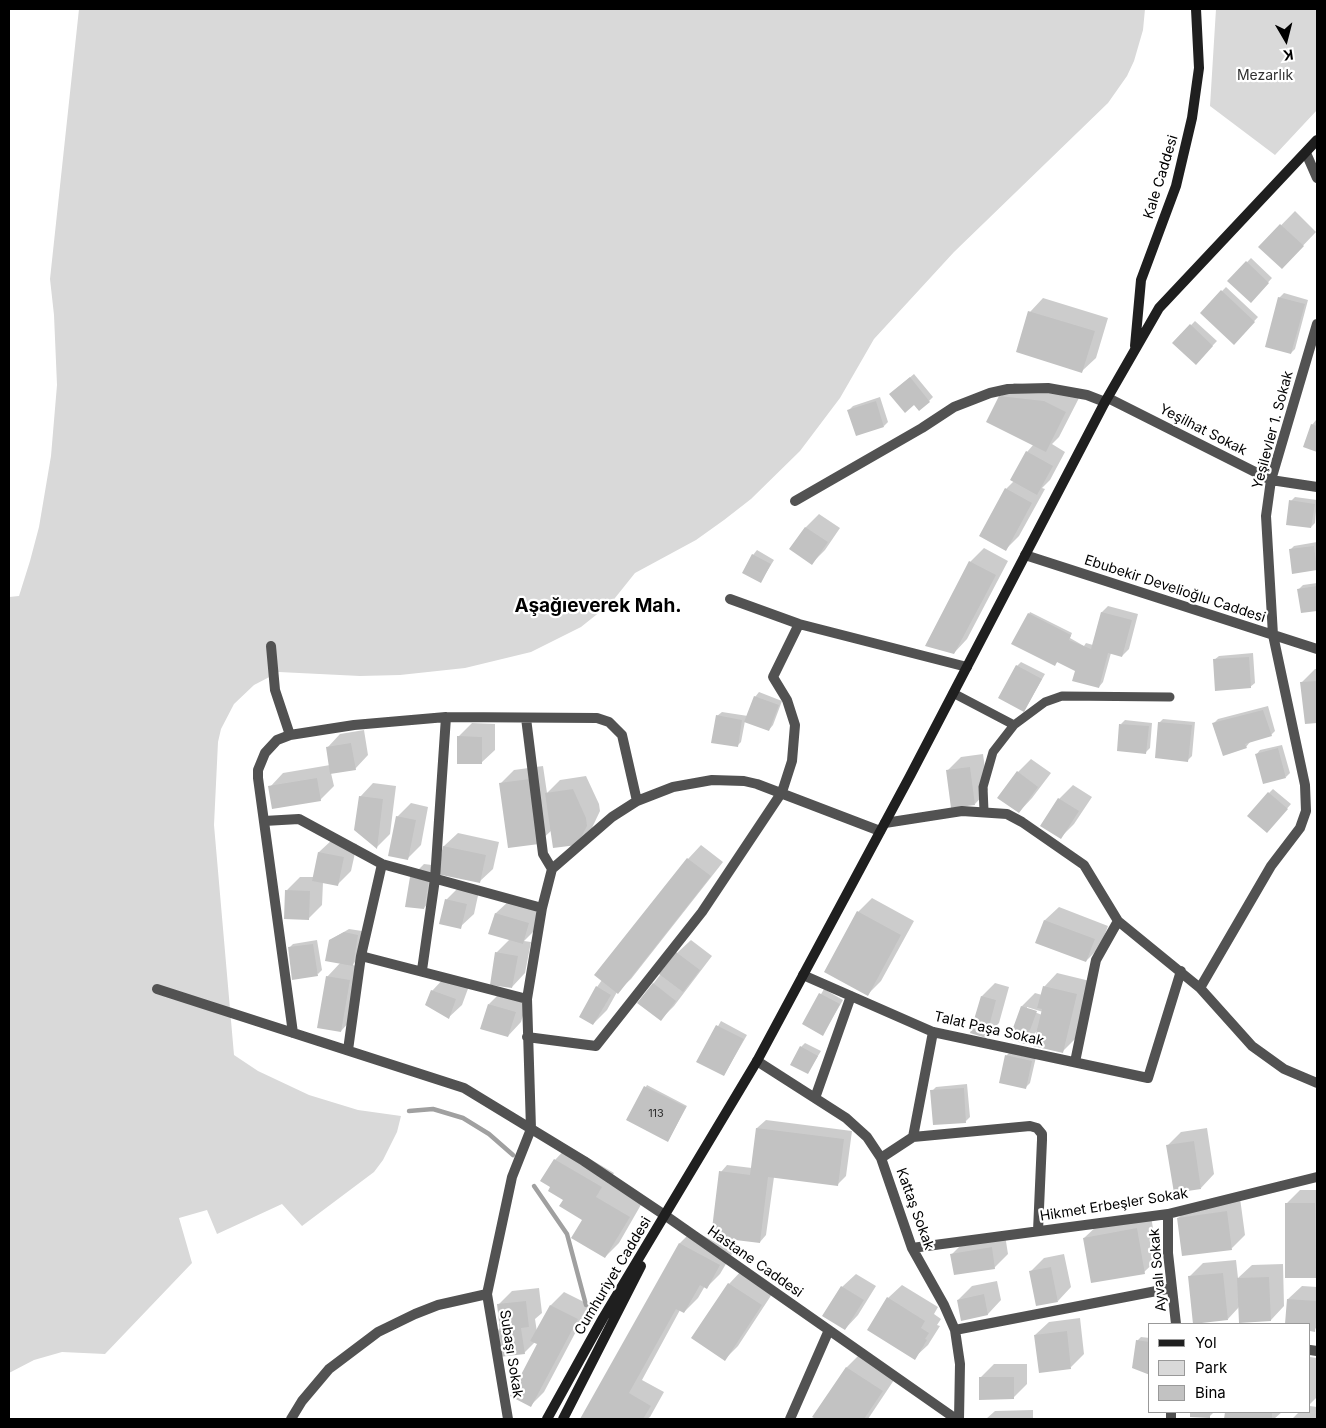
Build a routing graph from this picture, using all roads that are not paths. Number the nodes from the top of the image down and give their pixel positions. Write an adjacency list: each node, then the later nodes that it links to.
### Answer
1 (1196, 9): 6 (main road, Kale Caddesi)
2 (1317, 140): 3 (main road)
3 (1306, 152): 4 (street); 6 (main road)
4 (1317, 178)
5 (1317, 324): 8 (street, Yeşilevler 1. Sokak)
6 (1134, 350): 7 (main road)
7 (1107, 400): 8 (street, Yeşilhat Sokak); 10 (street, Yeşilhat Sokak); 11 (main road)
8 (1271, 480): 9 (street, Yeşilhat Sokak); 14 (street, Yeşilevler 1. Sokak)
9 (1317, 487)
10 (794, 501)
11 (1025, 555): 14 (street, Ebubekir Develioğlu Caddesi); 17 (main road)
12 (730, 599): 13 (street)
13 (799, 624): 17 (street); 24 (street)
14 (1273, 635): 16 (street, Ebubekir Develioğlu Caddesi); 25 (street, Yeşilevler 1. Sokak)
15 (271, 646): 23 (street)
16 (1317, 649)
17 (967, 667): 18 (main road)
18 (953, 693): 22 (lane); 29 (main road)
19 (1170, 697): 22 (lane)
20 (446, 717): 21 (street); 23 (street); 32 (street)
21 (526, 718): 26 (street); 31 (street)
22 (1014, 725): 27 (lane)
23 (290, 735): 28 (street)
24 (782, 792): 26 (street); 29 (street); 45 (street)
25 (1312, 795): 39 (street, Yeşilevler 1. Sokak)
26 (637, 800): 31 (street)
27 (984, 812): 29 (street); 34 (street)
28 (264, 821): 30 (street); 44 (street)
29 (883, 827): 38 (main road)
30 (382, 864): 32 (street); 35 (street)
31 (552, 869): 33 (street)
32 (435, 879): 33 (street); 36 (street)
33 (542, 908): 42 (street)
34 (1118, 921): 37 (street); 48 (street)
35 (361, 956): 36 (street); 46 (street)
36 (422, 970): 42 (street)
37 (1181, 971): 39 (street); 48 (street, Talat Paşa Sokak)
38 (803, 975): 41 (street, Talat Paşa Sokak); 47 (main road)
39 (1200, 988): 49 (street)
40 (157, 989): 44 (street, Hastane Caddesi)
41 (851, 996): 43 (street, Talat Paşa Sokak); 50 (street)
42 (527, 999): 45 (street)
43 (933, 1032): 48 (street, Talat Paşa Sokak); 52 (street)
44 (293, 1033): 46 (street, Hastane Caddesi)
45 (527, 1036): 51 (street)
46 (348, 1050): 51 (street, Hastane Caddesi)
47 (757, 1061): 50 (street, Kattaş Sokak); 56 (main road)
48 (1075, 1062)
49 (1317, 1083)
50 (814, 1098): 53 (street, Kattaş Sokak)
51 (531, 1128): 56 (street, Hastane Caddesi); 60 (street)
52 (913, 1137): 53 (street); 57 (street)
53 (882, 1158): 58 (street, Kattaş Sokak)
54 (1317, 1177): 55 (street, Hikmet Erbeşler Sokak)
55 (1168, 1214): 57 (street, Hikmet Erbeşler Sokak); 59 (street, Ayvalı Sokak)
56 (666, 1216): 62 (street, Hastane Caddesi); 66 (main road, Cumhuriyet Caddesi); 67 (main road, Cumhuriyet Caddesi)
57 (1038, 1231): 58 (street, Hikmet Erbeşler Sokak)
58 (912, 1248): 63 (street, Kattaş Sokak)
59 (1172, 1288): 61 (street, Ayvalı Sokak); 63 (street)
60 (487, 1294): 64 (street); 65 (street, Subaşı Sokak)
61 (1176, 1323)
62 (829, 1330): 68 (street); 69 (street, Hastane Caddesi)
63 (955, 1330): 69 (street, Kattaş Sokak)
64 (292, 1419)
65 (508, 1419)
66 (547, 1419)
67 (563, 1419)
68 (790, 1419)
69 (958, 1419)

